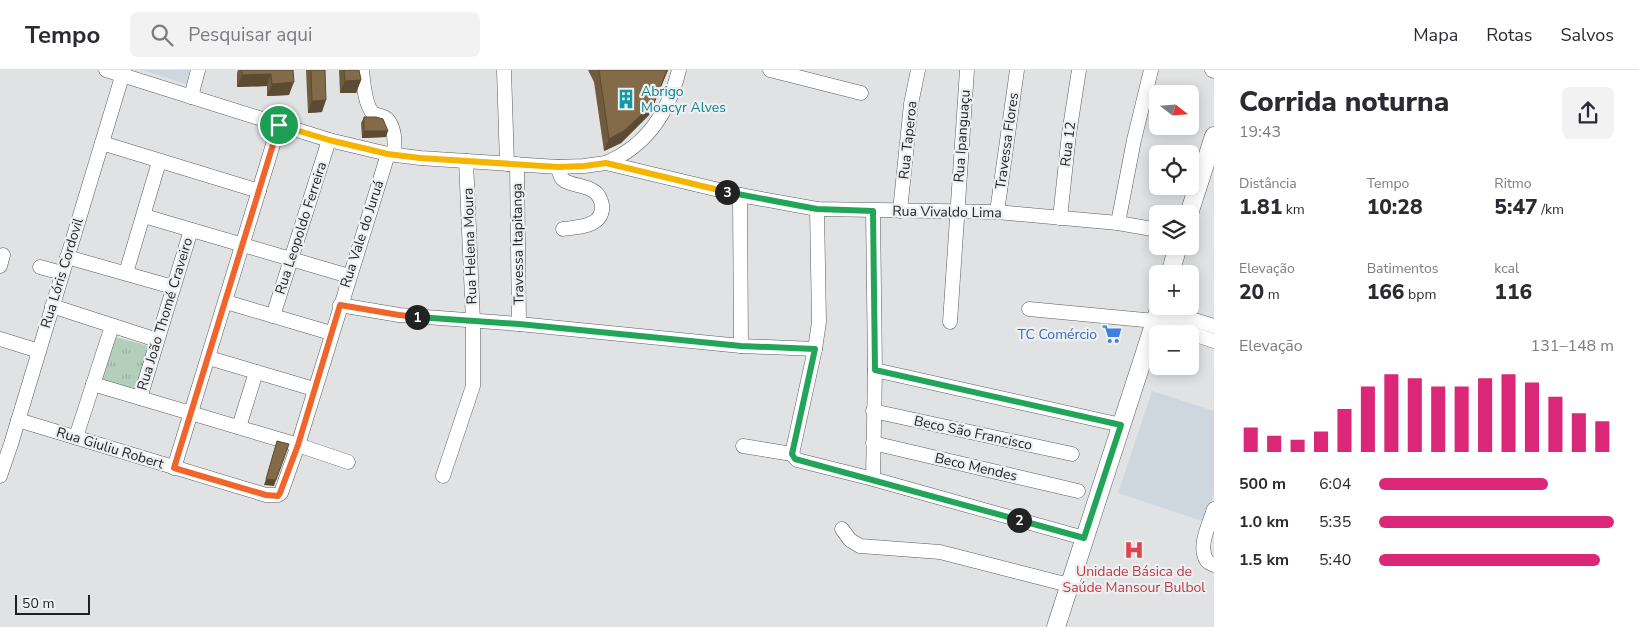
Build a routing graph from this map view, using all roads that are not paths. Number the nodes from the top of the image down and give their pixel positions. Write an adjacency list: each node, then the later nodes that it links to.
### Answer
1 (106, 70): 12 (street, Rua Vivaldo Lima)
2 (198, 70): 14 (street)
3 (362, 70): 19 (street)
4 (504, 70): 23 (street, Travessa Itapitanga)
5 (679, 70): 22 (street)
6 (770, 70): 13 (street)
7 (918, 70): 30 (street, Rua Taperoa)
8 (967, 70): 31 (street, Rua Ipanguaçu)
9 (1017, 70): 32 (street, Travessa Flores)
10 (1079, 70): 34 (street, Rua 12)
11 (1150, 70): 35 (street)
12 (123, 73): 14 (street, Rua Vivaldo Lima); 18 (street, Rua Lóris Cordovil)
13 (861, 93)
14 (191, 97): 15 (street, Rua Vivaldo Lima)
15 (279, 125): 17 (street, Rua Vivaldo Lima); 25 (street)
16 (1214, 136): 27 (main road)
17 (329, 140): 19 (street, Rua Vivaldo Lima); 41 (street, Rua Leopoldo Ferreira)
18 (102, 143): 21 (street); 40 (street, Rua Lóris Cordovil)
19 (391, 154): 20 (street, Rua Vivaldo Lima); 45 (street, Rua Vale do Juruá)
20 (466, 161): 23 (street, Rua Vivaldo Lima); 56 (street, Rua Helena Moura)
21 (159, 162): 25 (street); 33 (street)
22 (606, 163): 24 (street, Rua Vivaldo Lima); 26 (street, Rua Vivaldo Lima)
23 (512, 164): 24 (street, Rua Vivaldo Lima); 58 (street, Travessa Itapitanga)
24 (558, 167): 37 (street)
25 (259, 191): 39 (street)
26 (740, 195): 28 (street, Rua Vivaldo Lima); 65 (street)
27 (1192, 205)
28 (817, 209): 29 (street, Rua Vivaldo Lima); 66 (street)
29 (873, 211): 30 (street, Rua Vivaldo Lima); 69 (street)
30 (900, 211): 31 (street, Rua Vivaldo Lima)
31 (957, 212): 32 (street, Rua Vivaldo Lima); 57 (street, Rua Ipanguaçu)
32 (997, 212): 34 (street, Rua Vivaldo Lima)
33 (144, 216): 38 (street); 43 (street)
34 (1060, 218): 35 (street, Rua Vivaldo Lima)
35 (1118, 223): 36 (street, Rua Vivaldo Lima)
36 (1149, 228)
37 (563, 229)
38 (191, 230): 39 (street); 46 (street, Rua João Thomé Craveiro)
39 (242, 245): 41 (street); 47 (street)
40 (67, 257): 43 (street); 44 (street, Rua Lóris Cordovil)
41 (290, 259): 45 (street); 55 (street, Rua Leopoldo Ferreira)
42 (40, 266): 44 (street)
43 (126, 273): 46 (street)
44 (62, 274): 49 (street, Rua Lóris Cordovil)
45 (349, 276): 48 (street, Rua Vale do Juruá)
46 (173, 287): 63 (street, Rua João Thomé Craveiro)
47 (226, 302): 55 (street); 68 (street)
48 (340, 305): 56 (street); 61 (street, Rua Vale do Juruá)
49 (52, 306): 59 (street); 67 (street, Rua Lóris Cordovil)
50 (1028, 309): 51 (street)
51 (1149, 312)
52 (1157, 315): 77 (main road)
53 (1164, 315): 64 (street)
54 (1170, 315): 60 (street)
55 (273, 316): 61 (street)
56 (473, 321): 58 (street); 88 (street, Rua Helena Moura)
57 (950, 322)
58 (519, 324): 65 (street)
59 (112, 326): 63 (street); 71 (street)
60 (1214, 326)
61 (331, 333): 72 (street, Rua Vale do Juruá)
62 (0, 339): 67 (street)
63 (157, 340): 73 (street, Rua João Thomé Craveiro)
64 (1214, 341)
65 (741, 346): 66 (street)
66 (815, 349): 83 (street)
67 (39, 351): 76 (street, Rua Lóris Cordovil)
68 (209, 358): 70 (street); 75 (street)
69 (875, 370): 74 (street); 77 (street)
70 (256, 372): 72 (street); 78 (street)
71 (93, 384): 73 (street); 79 (street)
72 (314, 389): 81 (street, Rua Vale do Juruá)
73 (140, 398): 75 (street)
74 (873, 411): 80 (street); 84 (street, Beco São Francisco)
75 (192, 413): 78 (street); 86 (street)
76 (18, 420): 79 (street, Rua Giuliu Robert); 87 (street, Rua Lóris Cordovil)
77 (1121, 425): 94 (main road)
78 (239, 427): 81 (street)
79 (76, 437): 86 (street, Rua Giuliu Robert)
80 (873, 443): 89 (street); 91 (street, Beco Mendes)
81 (298, 445): 85 (street); 90 (street, Rua Vale do Juruá)
82 (743, 446): 83 (street)
83 (792, 454): 89 (street)
84 (1072, 454)
85 (348, 462)
86 (174, 468): 90 (street, Rua Giuliu Robert)
87 (0, 476)
88 (443, 476)
89 (873, 479): 94 (street)
90 (283, 487)
91 (1078, 491)
92 (1214, 509): 95 (street)
93 (842, 529): 96 (street)
94 (1084, 538): 96 (main road)
95 (1214, 565)
96 (1069, 585): 97 (main road)
97 (1056, 627)

